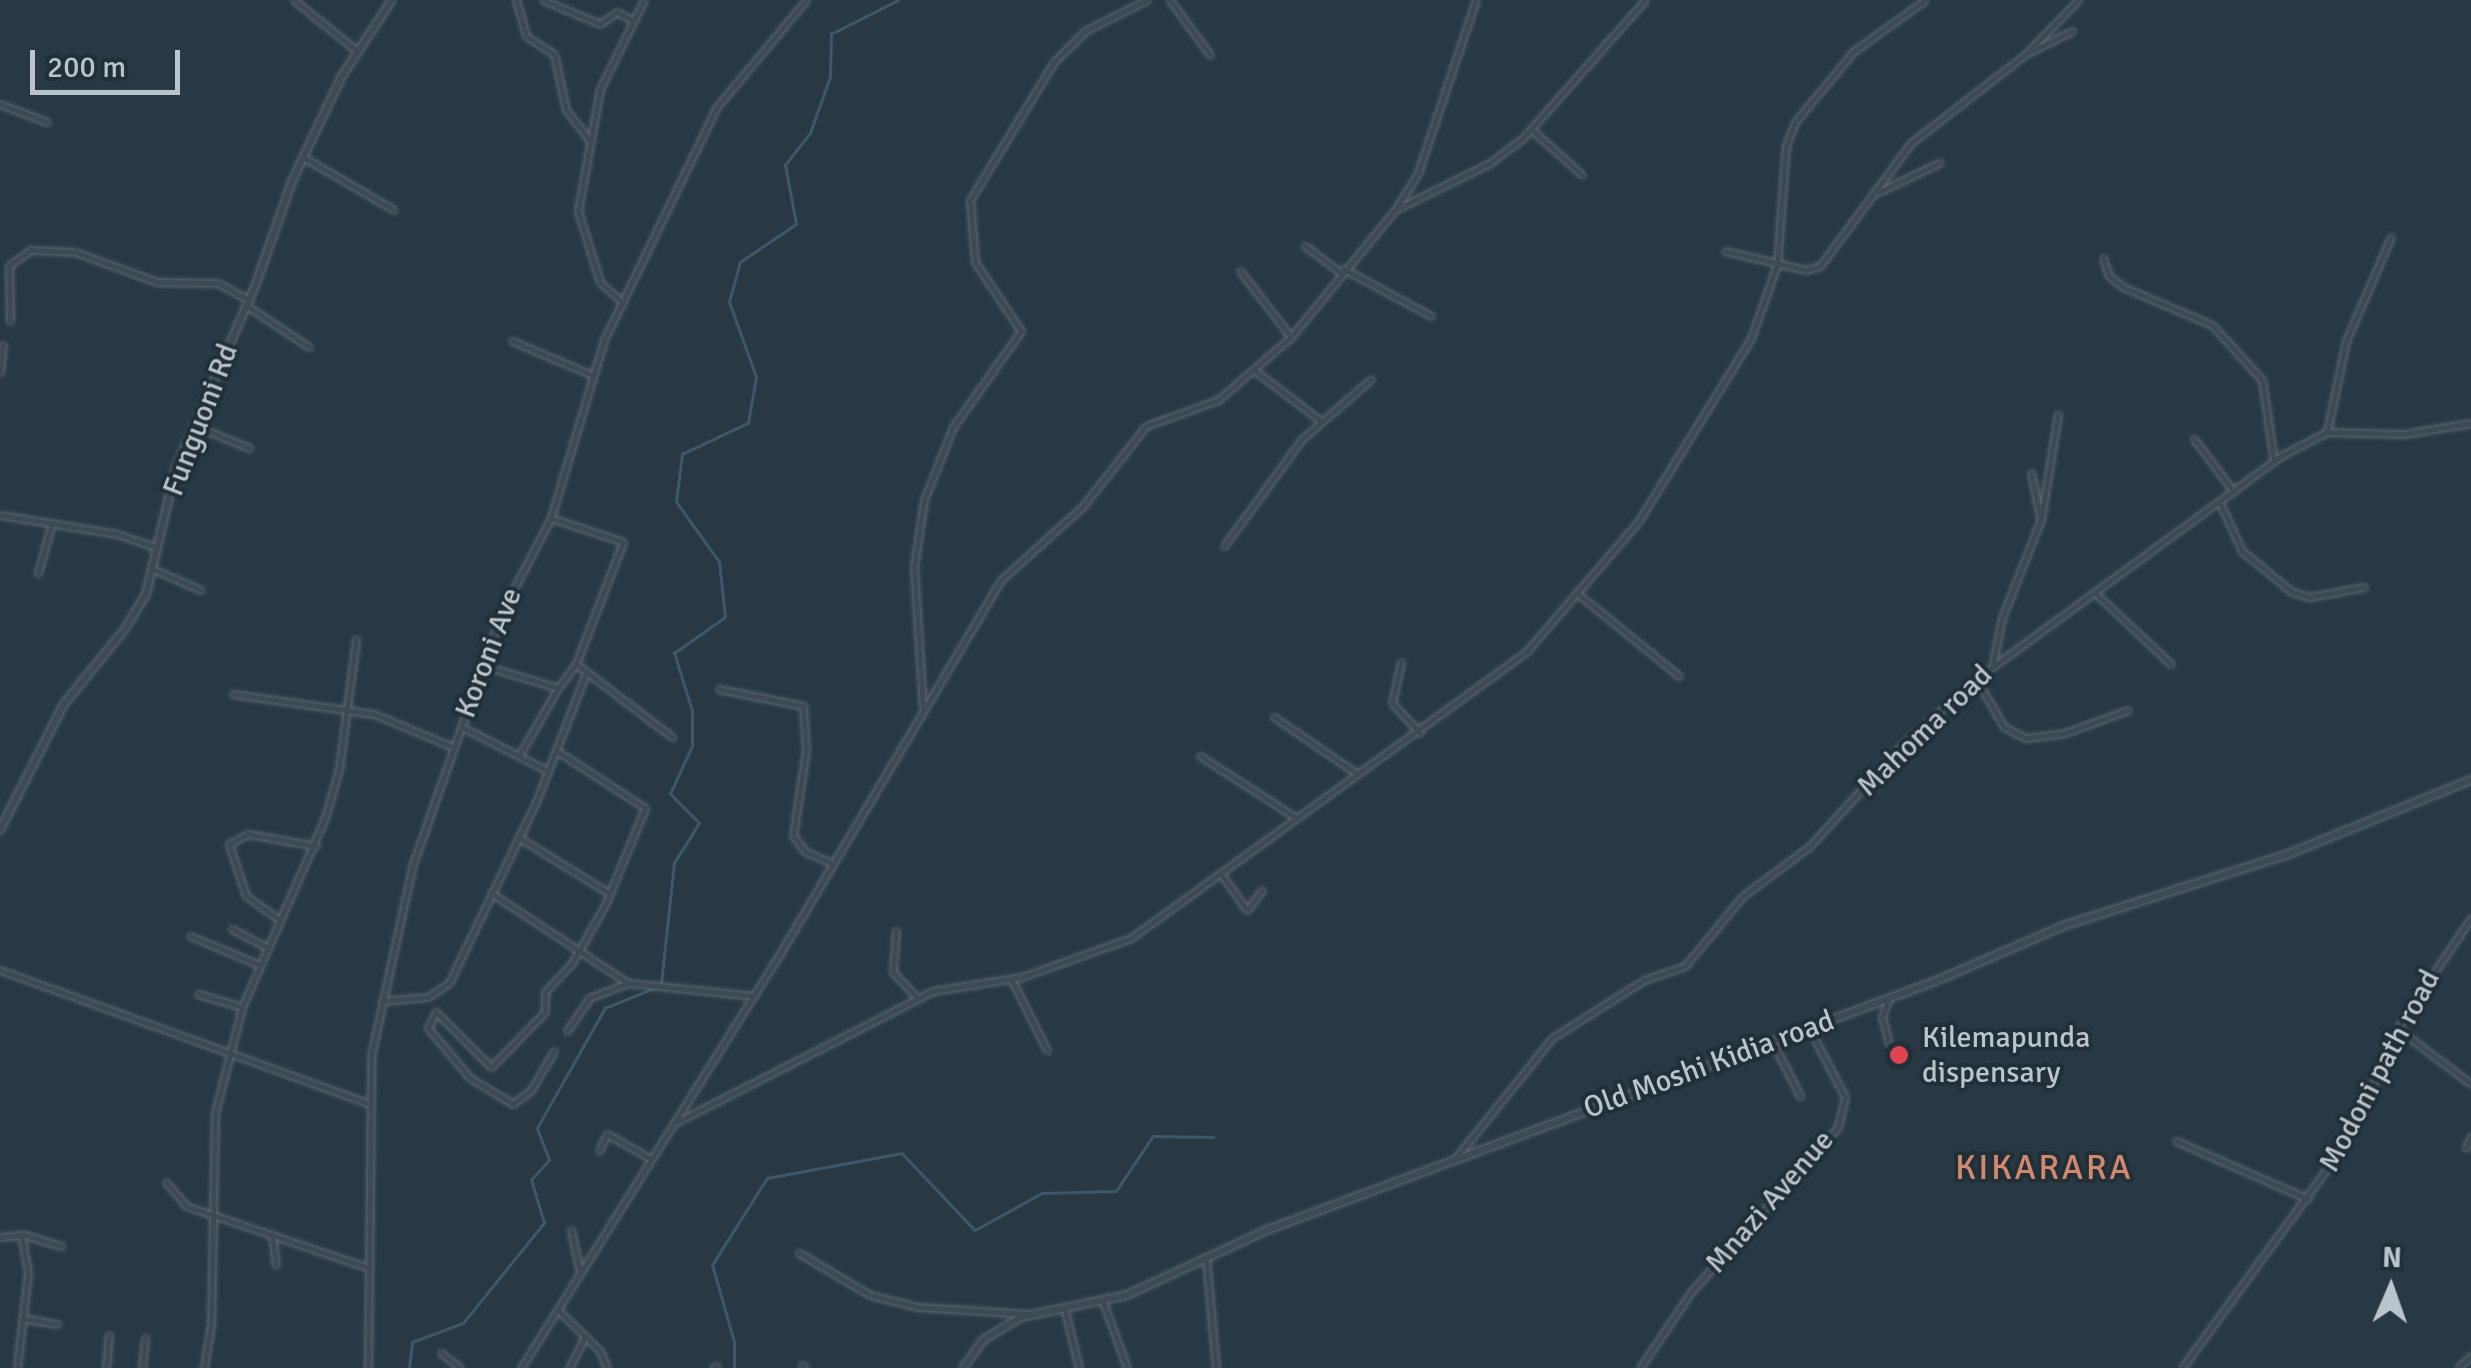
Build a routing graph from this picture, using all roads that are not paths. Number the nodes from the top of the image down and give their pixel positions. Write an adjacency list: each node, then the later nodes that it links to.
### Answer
1 (294, 0): 15 (street)
2 (392, 0): 15 (street, Funguoni Rd)
3 (516, 0): 21 (street)
4 (544, 0): 13 (street)
5 (644, 0): 13 (street)
6 (806, 0): 35 (street, Koroni Ave)
7 (1147, 0): 84 (street)
8 (1170, 0): 17 (street)
9 (1476, 0): 27 (street)
10 (1645, 0): 20 (street)
11 (1926, 0): 32 (street)
12 (2078, 0): 16 (street)
13 (632, 20): 21 (street)
14 (2072, 30): 16 (street)
15 (357, 51): 22 (street, Funguoni Rd)
16 (2027, 53): 25 (street)
17 (1210, 55)
18 (0, 104): 19 (street)
19 (47, 122)
20 (1532, 130): 24 (street); 27 (street)
21 (589, 138): 35 (street)
22 (303, 157): 26 (street); 36 (street, Funguoni Rd)
23 (1939, 163): 25 (street)
24 (1582, 175)
25 (1878, 193): 32 (street)
26 (394, 210)
27 (1395, 210): 34 (street)
28 (2391, 238): 51 (street)
29 (1305, 246): 34 (street)
30 (1725, 250): 32 (street)
31 (2103, 258): 54 (street)
32 (1777, 265): 69 (street)
33 (1240, 271): 39 (street)
34 (1342, 271): 37 (street); 39 (street)
35 (623, 302): 45 (street, Koroni Ave)
36 (248, 304): 38 (street); 42 (street); 50 (street, Funguoni Rd)
37 (1431, 316)
38 (10, 321)
39 (1291, 338): 43 (street)
40 (512, 341): 45 (street)
41 (2, 345): 44 (street)
42 (308, 347)
43 (1254, 370): 48 (street); 84 (street)
44 (0, 372)
45 (592, 375): 59 (street, Koroni Ave)
46 (1372, 379): 48 (street)
47 (2058, 414): 60 (street)
48 (1321, 421): 62 (street)
49 (2471, 423): 51 (street)
50 (193, 426): 53 (street); 63 (street, Funguoni Rd)
51 (2328, 432): 54 (street, Mahoma road)
52 (2194, 440): 56 (street)
53 (249, 448)
54 (2274, 462): 56 (street, Mahoma road)
55 (2031, 473): 60 (street)
56 (2234, 492): 57 (street, Mahoma road)
57 (2220, 503): 66 (street); 68 (street, Mahoma road)
58 (0, 516): 61 (street)
59 (550, 518): 72 (street); 74 (street, Koroni Ave)
60 (2042, 519): 75 (street)
61 (51, 526): 63 (street); 65 (street)
62 (1224, 546)
63 (158, 548): 64 (street, Funguoni Rd)
64 (155, 570): 67 (street); 97 (street, Funguoni Rd)
65 (38, 573)
66 (2364, 587)
67 (202, 590)
68 (2095, 593): 73 (street); 75 (street, Mahoma road)
69 (1578, 594): 77 (street); 87 (street)
70 (356, 640): 82 (street)
71 (1401, 662): 87 (street)
72 (576, 664): 76 (street); 79 (street)
73 (2171, 664)
74 (482, 665): 79 (street); 86 (street, Koroni Ave)
75 (1992, 666): 78 (street, Mahoma road)
76 (586, 672): 88 (street); 90 (street)
77 (1679, 676)
78 (1976, 679): 83 (street); 139 (street, Mahoma road)
79 (558, 688): 91 (street)
80 (719, 688): 100 (street)
81 (233, 694): 82 (street)
82 (343, 709): 89 (street); 99 (street)
83 (2128, 710)
84 (923, 712): 100 (street)
85 (1274, 716): 94 (street)
86 (461, 726): 89 (street, Koroni Ave); 91 (street)
87 (1420, 732): 94 (street)
88 (672, 737)
89 (453, 746): 120 (street, Koroni Ave)
90 (557, 751): 93 (street); 103 (street)
91 (519, 755): 93 (street)
92 (1200, 756): 96 (street)
93 (548, 771): 98 (street)
94 (1356, 773): 96 (street)
95 (2471, 780): 118 (street, Old Moshi Kidia road)
96 (1295, 816): 101 (street)
97 (0, 830)
98 (518, 837): 103 (street); 104 (street)
99 (316, 846): 106 (street); 106 (street)
100 (832, 862): 117 (street)
101 (1220, 874): 102 (street); 114 (street)
102 (1262, 890)
103 (607, 892): 110 (street)
104 (492, 893): 110 (street); 120 (street)
105 (2471, 918): 123 (street, Modoni path road)
106 (280, 920): 111 (street)
107 (232, 929): 111 (street)
108 (896, 931): 119 (street)
109 (190, 936): 112 (street)
110 (580, 947): 115 (street); 128 (street)
111 (268, 948): 112 (street)
112 (260, 965): 121 (street)
113 (0, 970): 129 (street)
114 (1012, 979): 119 (street); 127 (street)
115 (628, 982): 117 (street); 124 (street)
116 (198, 994): 121 (street)
117 (754, 996): 133 (street)
118 (1890, 998): 122 (street, Old Moshi Kidia road); 126 (street)
119 (918, 999): 133 (street)
120 (382, 1001): 132 (street, Koroni Ave)
121 (242, 1007): 129 (street)
122 (1808, 1027): 125 (street, Old Moshi Kidia road); 177 (street, Mnazi Avenue)
123 (2398, 1028): 130 (street); 141 (street, Modoni path road)
124 (567, 1031)
125 (1772, 1040): 131 (street); 139 (street, Old Moshi Kidia road)
126 (1889, 1044)
127 (1047, 1050)
128 (554, 1051)
129 (231, 1057): 132 (street); 142 (street)
130 (2471, 1084)
131 (1800, 1096)
132 (370, 1104): 151 (street, Koroni Ave)
133 (675, 1123): 138 (street)
134 (2471, 1136): 136 (street)
135 (2176, 1141): 141 (street)
136 (2466, 1148)
137 (598, 1152): 138 (street)
138 (651, 1159): 152 (street)
139 (1454, 1160): 149 (street, Old Moshi Kidia road)
140 (166, 1182): 142 (street)
141 (2308, 1199): 178 (street, Modoni path road)
142 (210, 1215): 144 (street); 167 (street)
143 (571, 1230): 152 (street)
144 (272, 1234): 150 (street); 151 (street)
145 (21, 1235): 146 (street); 147 (street); 157 (street)
146 (0, 1237)
147 (61, 1246)
148 (798, 1253): 156 (street)
149 (1206, 1258): 153 (street, Old Moshi Kidia road); 176 (street)
150 (276, 1265)
151 (369, 1268): 168 (street, Koroni Ave)
152 (580, 1272): 155 (street)
153 (1103, 1302): 154 (street, Old Moshi Kidia road); 175 (street)
154 (1064, 1307): 156 (street, Old Moshi Kidia road); 174 (street)
155 (558, 1310): 160 (street); 170 (street)
156 (1029, 1314): 173 (street, Old Moshi Kidia road)
157 (22, 1318): 158 (street); 164 (street)
158 (56, 1324)
159 (109, 1335): 165 (street)
160 (585, 1336): 171 (street); 172 (street)
161 (145, 1338): 166 (street)
162 (441, 1352): 169 (street)
163 (2471, 1356): 179 (street)
164 (17, 1368)
165 (106, 1368)
166 (142, 1368)
167 (207, 1368)
168 (368, 1368)
169 (460, 1368)
170 (521, 1368)
171 (569, 1368)
172 (606, 1368)
173 (963, 1368)
174 (1080, 1368)
175 (1128, 1368)
176 (1216, 1368)
177 (1640, 1368)
178 (2182, 1368)
179 (2458, 1368)

